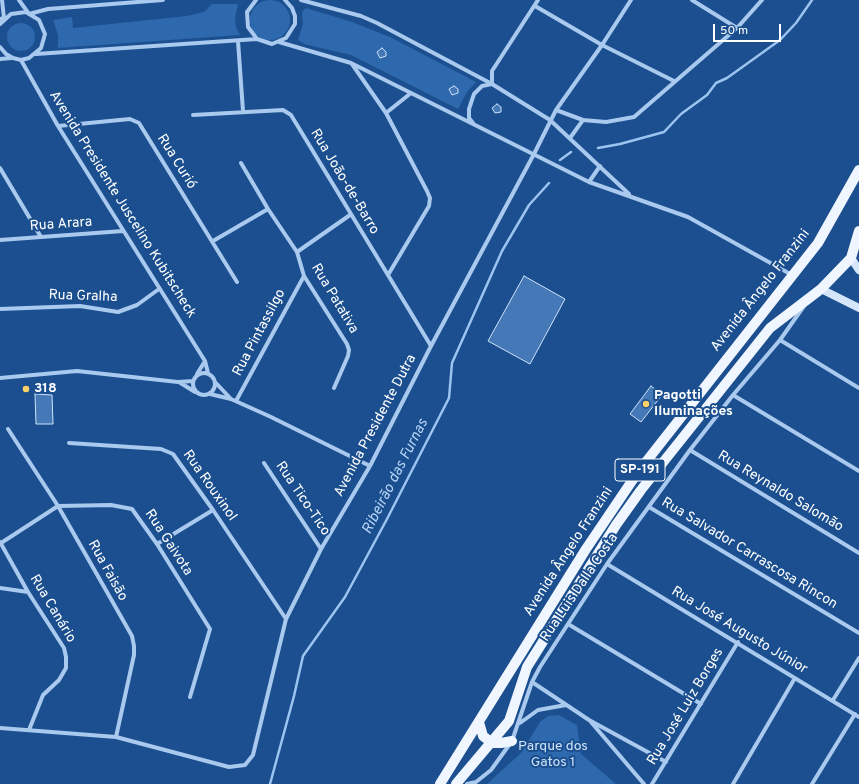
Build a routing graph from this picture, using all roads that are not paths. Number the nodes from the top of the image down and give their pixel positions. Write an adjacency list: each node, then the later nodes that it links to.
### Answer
1 (2, 0): 13 (street)
2 (19, 0): 12 (street)
3 (164, 0): 12 (street)
4 (256, 0): 16 (street)
5 (285, 0): 18 (street)
6 (301, 0): 27 (street)
7 (538, 0): 11 (street)
8 (631, 0): 19 (street, Avenida Presidente Dutra)
9 (692, 0): 15 (street)
10 (762, 0): 15 (street)
11 (535, 6): 19 (street); 27 (street)
12 (29, 14): 13 (street); 21 (street)
13 (2, 19): 14 (street)
14 (0, 24)
15 (736, 28): 26 (street)
16 (257, 40): 17 (street); 18 (street)
17 (238, 41): 21 (street); 30 (street)
18 (279, 42): 25 (street)
19 (602, 45): 26 (street); 29 (street, Avenida Presidente Dutra)
20 (0, 47): 22 (street)
21 (36, 54): 24 (street)
22 (13, 58): 23 (street); 24 (street)
23 (0, 59)
24 (21, 60): 36 (street, Avenida Presidente Juscelino Kubitscheck)
25 (351, 63): 28 (street); 31 (street)
26 (674, 81): 34 (street)
27 (492, 84): 33 (street); 35 (street)
28 (411, 93): 31 (street); 35 (street)
29 (556, 110): 33 (street, Avenida Presidente Dutra); 34 (street)
30 (243, 111): 32 (street, Rua João-de-Barro); 46 (street, Rua João-de-Barro)
31 (386, 113): 55 (street)
32 (193, 115)
33 (550, 120): 37 (street); 38 (street, Avenida Presidente Dutra)
34 (583, 120): 37 (street)
35 (474, 124): 38 (street)
36 (58, 126): 47 (street, Avenida Presidente Juscelino Kubitscheck); 51 (street, Rua Curió)
37 (570, 138): 40 (street)
38 (534, 154): 43 (street); 64 (street, Avenida Presidente Dutra)
39 (241, 163): 45 (street, Rua Patativa)
40 (600, 166): 43 (street); 44 (street)
41 (0, 168): 49 (street)
42 (859, 170): 56 (main road, Avenida Ângelo Franzini / SP-191)
43 (589, 182): 44 (street)
44 (631, 196): 56 (street)
45 (268, 209): 51 (street); 52 (street, Rua Patativa)
46 (350, 215): 52 (street); 55 (street, Rua João-de-Barro)
47 (123, 231): 49 (street, Rua Arara); 59 (street, Avenida Presidente Juscelino Kubitscheck)
48 (859, 231): 53 (main road, Avenida Ângelo Franzini / SP-191)
49 (41, 237): 50 (street, Rua Arara)
50 (0, 240)
51 (213, 241): 58 (street, Rua Curió)
52 (297, 252): 57 (street, Rua Patativa)
53 (851, 258): 54 (street); 60 (main road, Avenida Ângelo Franzini / SP-191)
54 (859, 270)
55 (388, 275): 64 (street, Rua João-de-Barro)
56 (792, 275): 108 (main road, Avenida Ângelo Franzini / SP-191)
57 (304, 276): 72 (street, Rua Patativa); 78 (street, Rua Pintassilgo)
58 (237, 282)
59 (159, 289): 62 (street, Rua Gralha); 65 (street, Avenida Presidente Juscelino Kubitscheck)
60 (817, 291): 61 (street); 63 (street, Rua Luis Dalla Costa); 114 (main road, Avenida Ângelo Franzini / SP-191)
61 (859, 308)
62 (0, 309)
63 (780, 340): 73 (street); 76 (street, Rua Luis Dalla Costa)
64 (431, 346): 83 (street, Avenida Presidente Dutra)
65 (205, 361): 66 (street, Avenida Presidente Juscelino Kubitscheck); 67 (street)
66 (208, 373): 67 (street); 71 (street)
67 (196, 375): 69 (street)
68 (0, 378): 70 (street)
69 (193, 381): 70 (street); 74 (street)
70 (178, 382): 74 (street)
71 (215, 382): 75 (street); 77 (street)
72 (334, 388)
73 (859, 388)
74 (198, 394): 75 (street)
75 (210, 394): 77 (street)
76 (733, 395): 81 (street, Rua Luis Dalla Costa); 84 (street)
77 (231, 399): 78 (street)
78 (236, 401): 83 (street)
79 (8, 429): 85 (street, Rua Faisão)
80 (69, 443): 87 (street, Rua Rouxinol)
81 (690, 450): 86 (street, Rua Luis Dalla Costa); 91 (street, Rua Reynaldo Salomão)
82 (264, 463): 90 (street, Rua Tico-Tico)
83 (370, 466): 90 (street, Avenida Presidente Dutra)
84 (859, 470)
85 (58, 506): 88 (street); 89 (street, Rua Gaivota); 112 (street, Rua Faisão)
86 (649, 507): 92 (street, Rua Luis Dalla Costa); 97 (street, Rua Salvador Carrascosa Rincon)
87 (213, 510): 89 (street); 95 (street, Rua Rouxinol)
88 (0, 542): 94 (street, Rua Canário)
89 (158, 544): 102 (street, Rua Gaivota)
90 (321, 549): 95 (street, Avenida Presidente Dutra)
91 (859, 554)
92 (607, 564): 96 (street, Rua Luis Dalla Costa); 98 (street, Rua José Augusto Júnior)
93 (0, 588): 94 (street)
94 (28, 592): 111 (street, Rua Canário)
95 (286, 619): 112 (street, Avenida Presidente Dutra)
96 (568, 624): 101 (street, Rua Luis Dalla Costa); 104 (street)
97 (859, 633)
98 (738, 642): 100 (street, Rua José Augusto Júnior); 104 (street, Rua José Luiz Borges)
99 (859, 658): 103 (street)
100 (795, 678): 103 (street, Rua José Augusto Júnior); 121 (street)
101 (532, 682): 105 (street); 109 (street, Rua Luis Dalla Costa)
102 (190, 698)
103 (833, 700): 106 (street, Rua José Augusto Júnior)
104 (702, 704): 115 (street, Rua José Luiz Borges)
105 (566, 705): 107 (street); 109 (street)
106 (857, 716): 122 (street)
107 (589, 720): 115 (street); 119 (street)
108 (479, 722): 114 (main road); 116 (main road, Avenida Ângelo Franzini / SP-191)
109 (519, 723): 113 (street, Rua Luis Dalla Costa)
110 (0, 728): 111 (street)
111 (29, 730): 112 (street)
112 (116, 737)
113 (512, 741): 114 (main road); 118 (street, Rua Luis Dalla Costa)
114 (492, 743): 117 (main road, Avenida Ângelo Franzini / SP-191)
115 (666, 762): 120 (street, Rua José Luiz Borges)
116 (442, 783)
117 (456, 784)
118 (467, 784)
119 (644, 784)
120 (652, 784)
121 (733, 784)
122 (812, 784)

